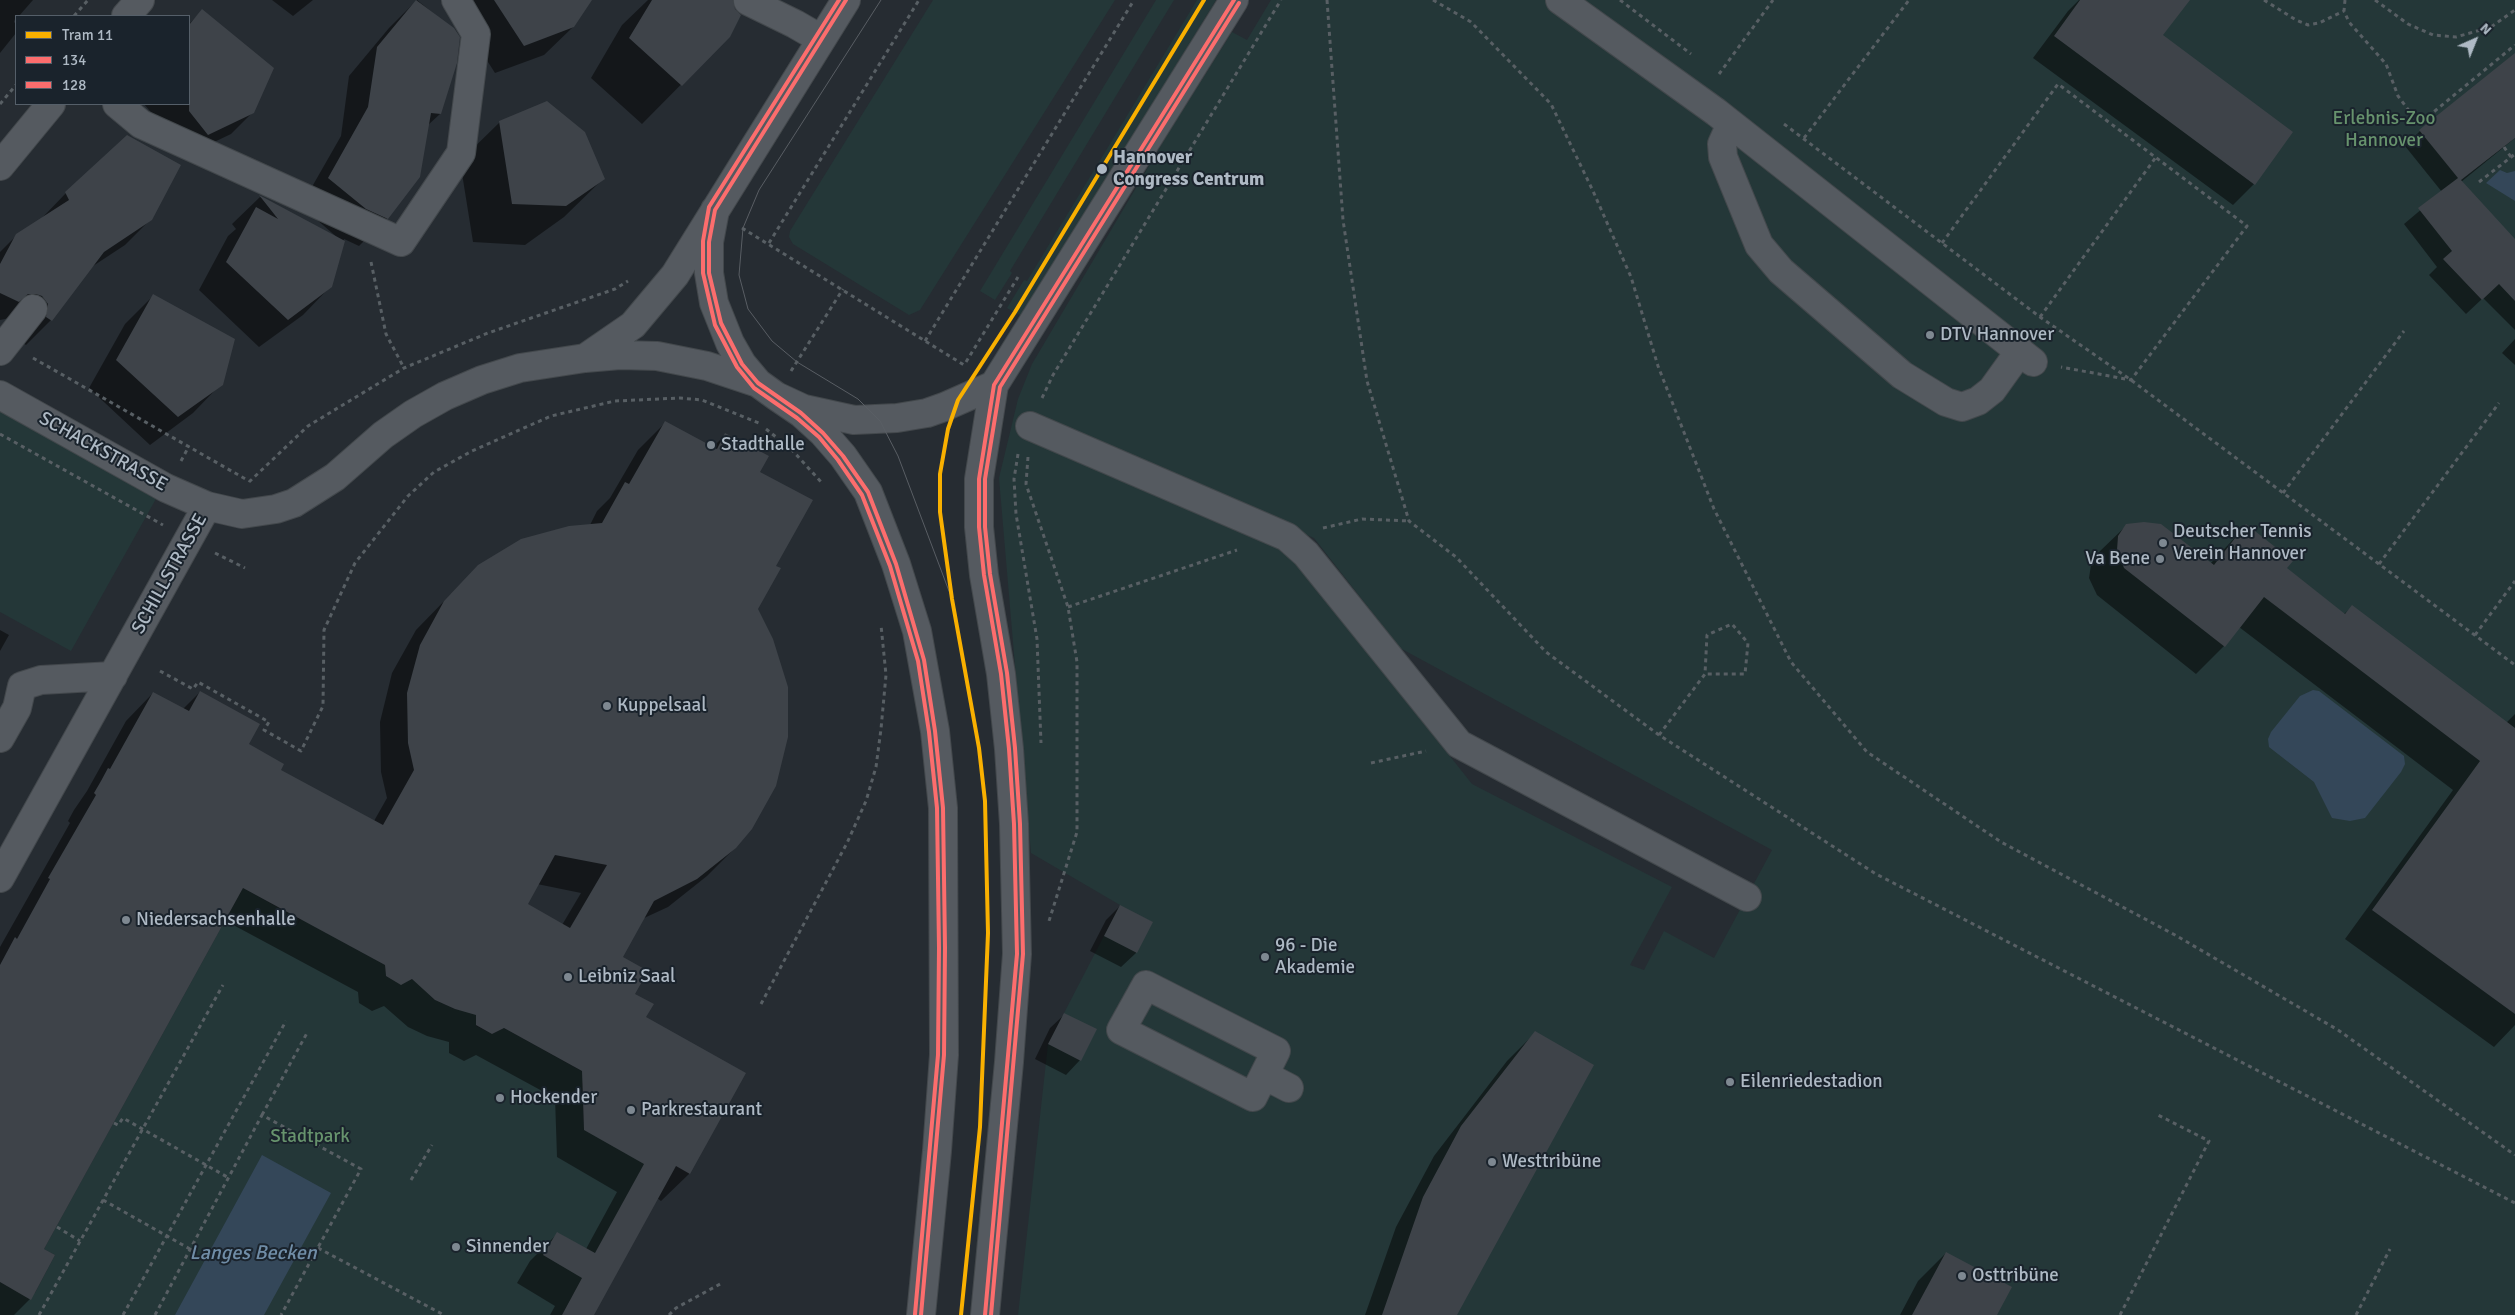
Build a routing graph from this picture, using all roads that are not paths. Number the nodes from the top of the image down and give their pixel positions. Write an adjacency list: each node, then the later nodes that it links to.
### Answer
1 (140, 0): 7 (street)
2 (456, 0): 10 (street)
3 (846, 0): 8 (street, SCHILLSTRASSE)
4 (1234, 0): 17 (street)
5 (1560, 0): 11 (street)
6 (748, 1): 8 (street)
7 (127, 15)
8 (821, 39): 13 (street, SCHILLSTRASSE)
9 (50, 105): 12 (street)
10 (118, 105)
11 (1731, 124): 11 (street)
12 (0, 166)
13 (715, 210): 16 (street, SCHILLSTRASSE); 18 (street)
14 (33, 309): 15 (street)
15 (3, 347)
16 (585, 358): 18 (street, SCHILLSTRASSE); 21 (street, SCHILLSTRASSE)
17 (994, 385): 18 (street); 29 (street)
18 (767, 390): 28 (street)
19 (0, 395): 21 (street, SCHACKSTRASSE)
20 (1035, 414): 25 (street)
21 (207, 506): 22 (street, SCHILLSTRASSE)
22 (113, 676): 23 (street); 24 (street, SCHILLSTRASSE)
23 (0, 738)
24 (0, 878)
25 (1747, 897)
26 (1264, 1075): 26 (street); 27 (street)
27 (1289, 1088)
28 (921, 1315)
29 (985, 1315)

